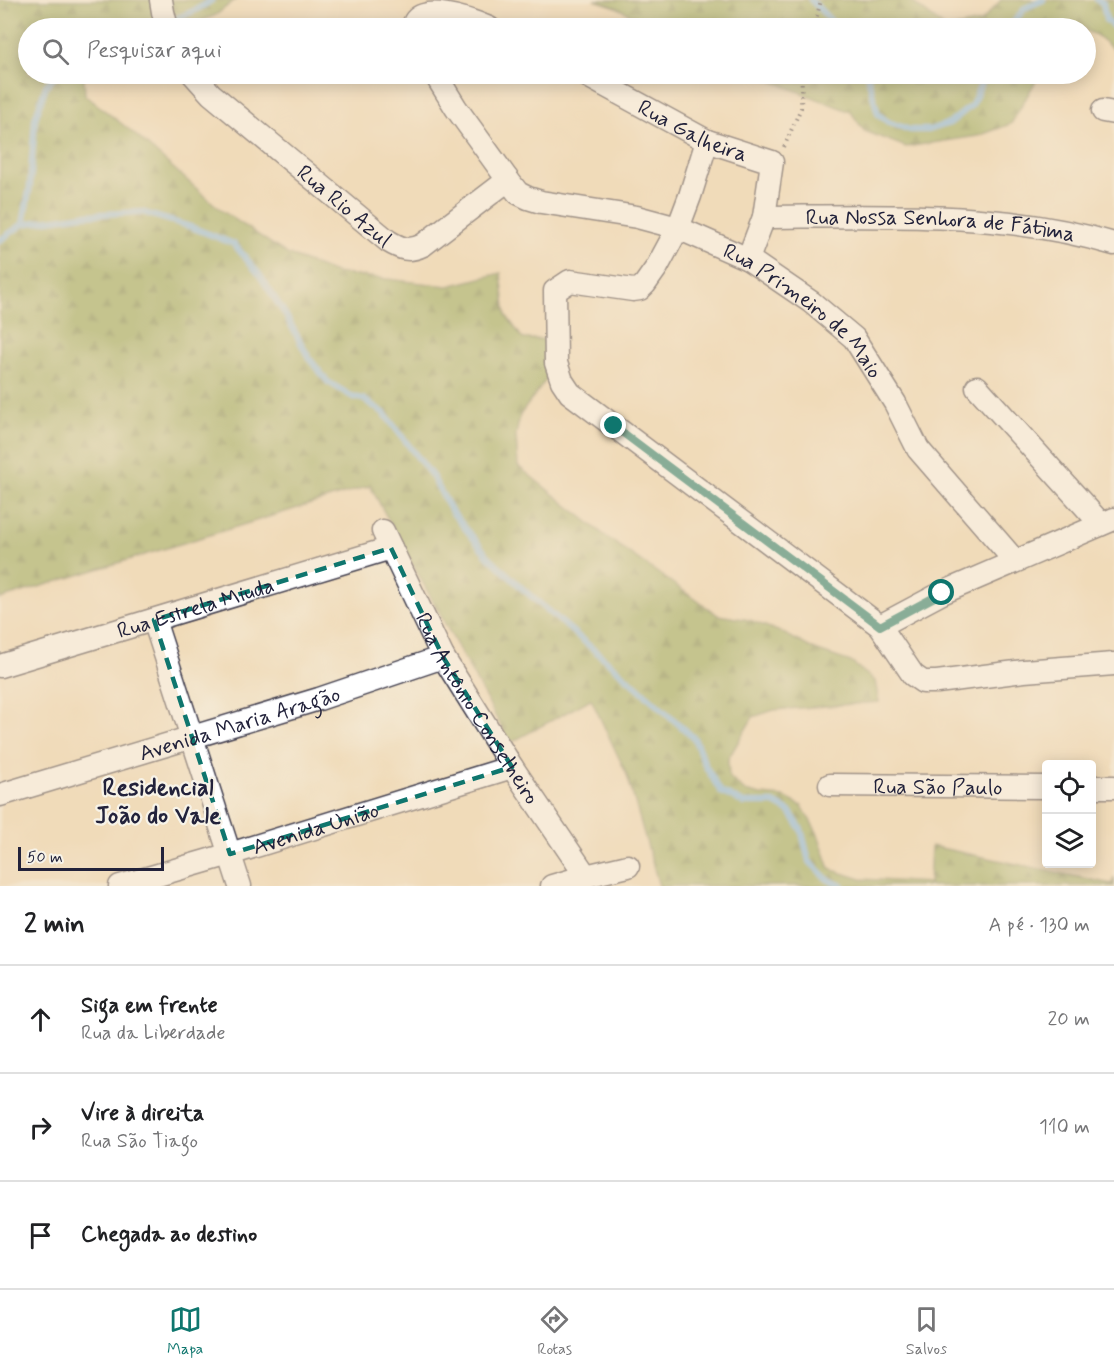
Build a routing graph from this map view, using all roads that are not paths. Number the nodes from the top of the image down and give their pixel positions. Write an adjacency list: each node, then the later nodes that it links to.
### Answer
1 (416, 18): 2 (street)
2 (467, 18)
3 (202, 84): 7 (street, Rua Rio Azul)
4 (441, 84): 7 (street)
5 (602, 84): 6 (street, Rua Galheira)
6 (707, 141): 8 (street, Rua Galheira); 9 (street)
7 (507, 180): 9 (street, Rua Primeiro de Maio)
8 (764, 217): 10 (street, Rua Nossa Senhora de Fátima); 11 (street, Rua Galheira)
9 (678, 228): 11 (street, Rua Primeiro de Maio); 17 (street)
10 (1114, 244)
11 (748, 258): 15 (street, Rua Primeiro de Maio)
12 (977, 387): 13 (street)
13 (1108, 521): 15 (street)
14 (387, 539): 16 (street, Rua Estrela Miuda); 18 (street, Rua Antônio Conselheiro)
15 (1015, 561): 17 (street)
16 (154, 620): 20 (street, Rua Estrela Miuda); 21 (street)
17 (880, 626): 19 (street)
18 (443, 657): 21 (street, Avenida Maria Aragão); 22 (street, Rua Antônio Conselheiro)
19 (1114, 664)
20 (0, 666)
21 (192, 737): 27 (street, Avenida Maria Aragão); 28 (street)
22 (512, 767): 28 (street, Avenida União); 30 (street, Rua Antônio Conselheiro)
23 (830, 785): 24 (street, Rua São Paulo)
24 (1042, 787)
25 (1096, 787): 26 (street)
26 (1114, 787)
27 (0, 795)
28 (230, 854): 31 (street, Avenida União); 32 (street)
29 (628, 866): 30 (street)
30 (586, 876): 33 (street)
31 (120, 886)
32 (240, 886)
33 (552, 886)

